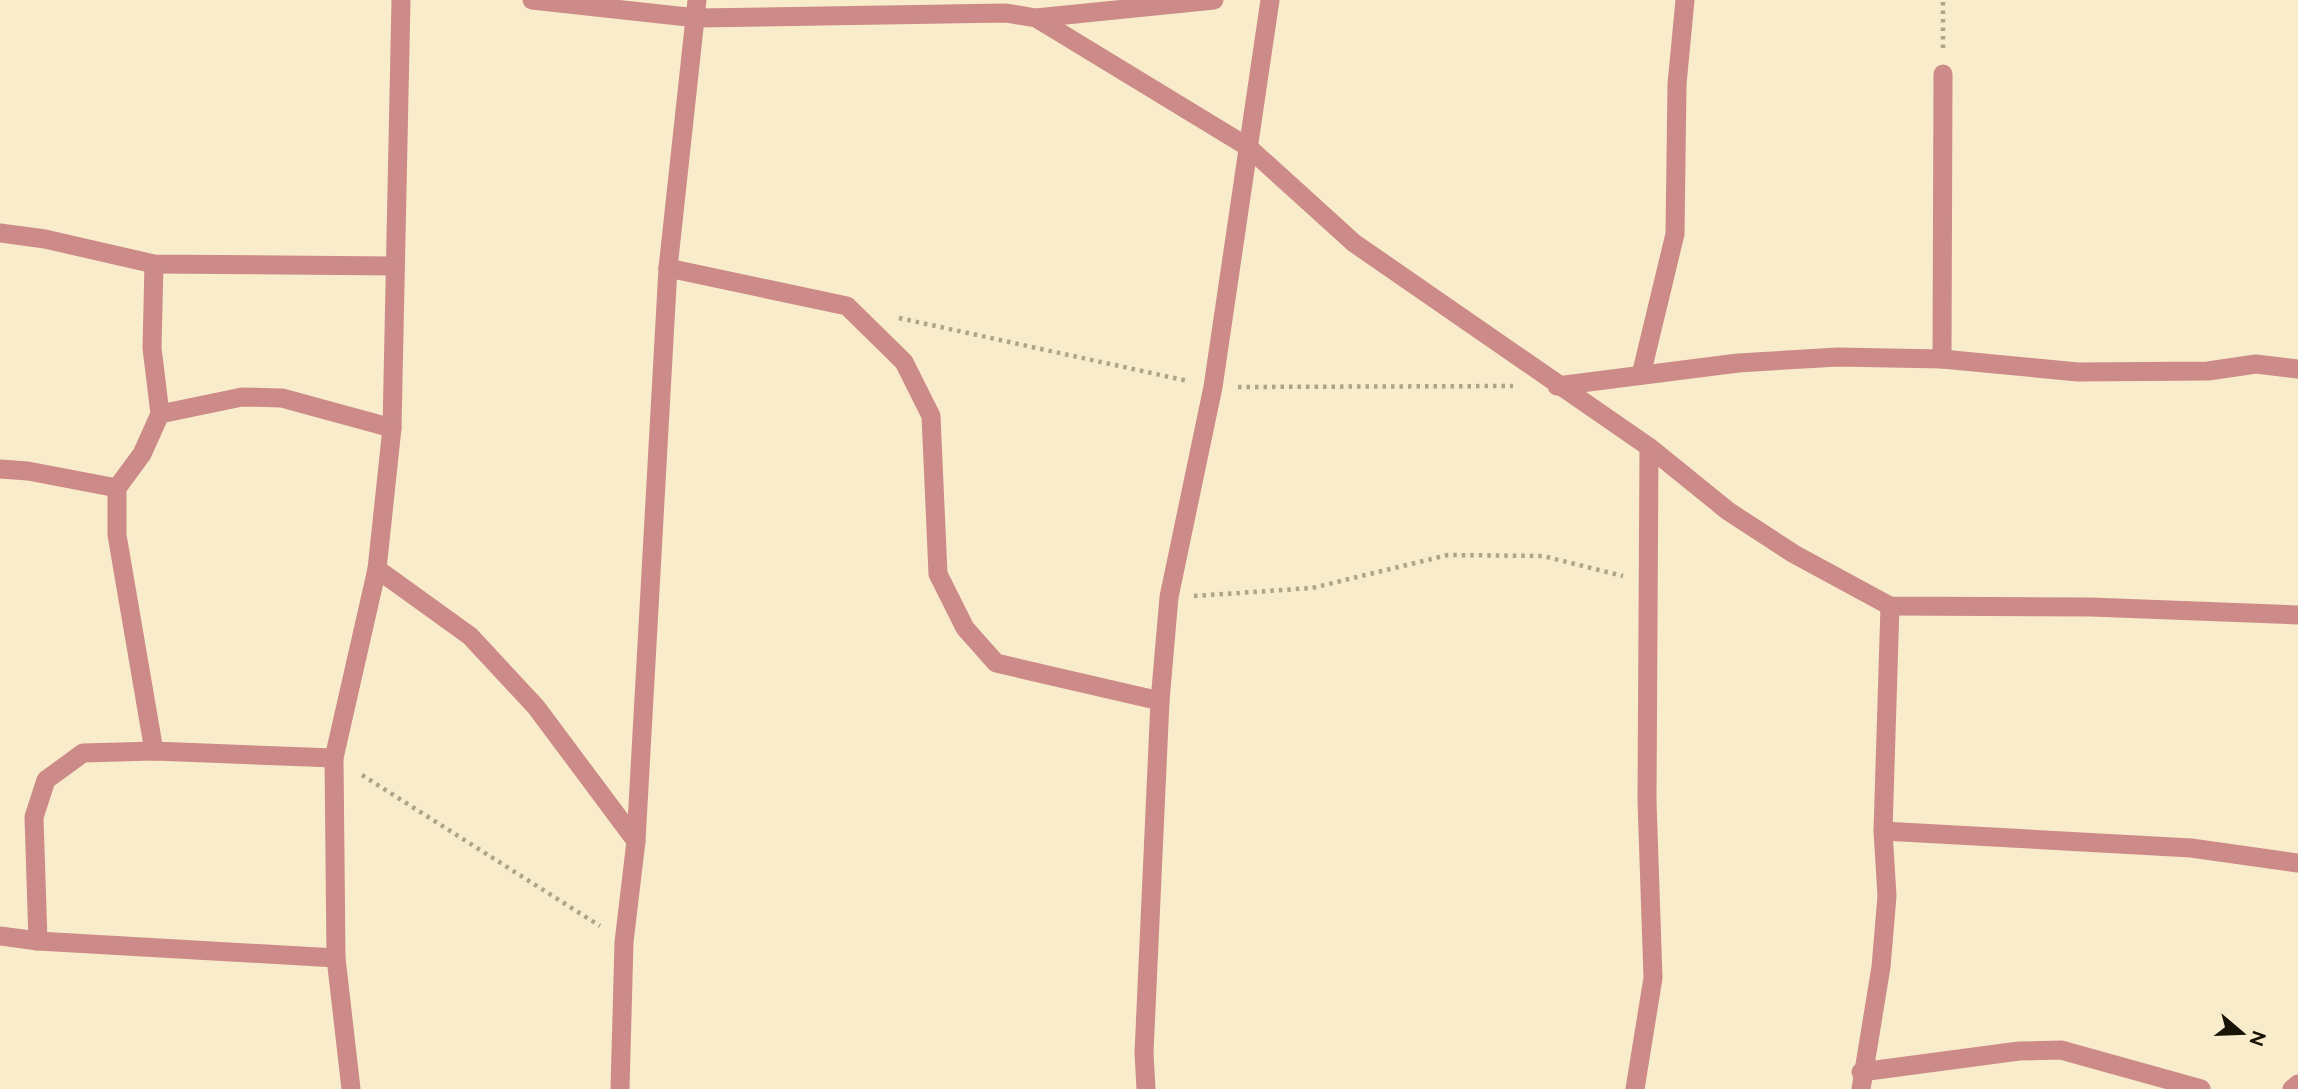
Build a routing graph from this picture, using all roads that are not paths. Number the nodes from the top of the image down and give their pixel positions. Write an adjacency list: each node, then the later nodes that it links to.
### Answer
1 (401, 0): 13 (street)
2 (532, 0): 7 (street)
3 (1214, 0): 8 (street)
4 (1270, 0): 10 (street)
5 (1685, 0): 17 (street)
6 (999, 7): 7 (street); 8 (street)
7 (697, 9): 14 (street)
8 (1036, 18): 10 (street)
9 (1943, 74): 15 (street)
10 (1248, 148): 18 (street); 27 (street)
11 (0, 233): 12 (street)
12 (155, 264): 13 (street); 19 (street)
13 (394, 266): 20 (street)
14 (668, 268): 27 (street); 31 (street)
15 (1942, 359): 16 (street); 17 (street)
16 (2298, 369)
17 (1641, 375): 18 (street)
18 (1557, 386): 21 (street)
19 (160, 414): 20 (street); 23 (street)
20 (392, 428): 24 (street)
21 (1649, 447): 25 (street); 41 (street)
22 (0, 469): 23 (street)
23 (117, 488): 28 (street)
24 (377, 569): 29 (street); 31 (street)
25 (1890, 606): 26 (street); 30 (street)
26 (2298, 615)
27 (1160, 702): 40 (street)
28 (154, 751): 29 (street); 34 (street)
29 (334, 758): 35 (street)
30 (1883, 831): 32 (street); 36 (street)
31 (636, 841): 39 (street)
32 (2298, 863)
33 (0, 936): 34 (street)
34 (38, 942): 35 (street)
35 (336, 958): 38 (street)
36 (1861, 1081): 42 (street)
37 (2298, 1084): 43 (street)
38 (351, 1089)
39 (620, 1089)
40 (1146, 1089)
41 (1635, 1089)
42 (2201, 1089)
43 (2292, 1089)

